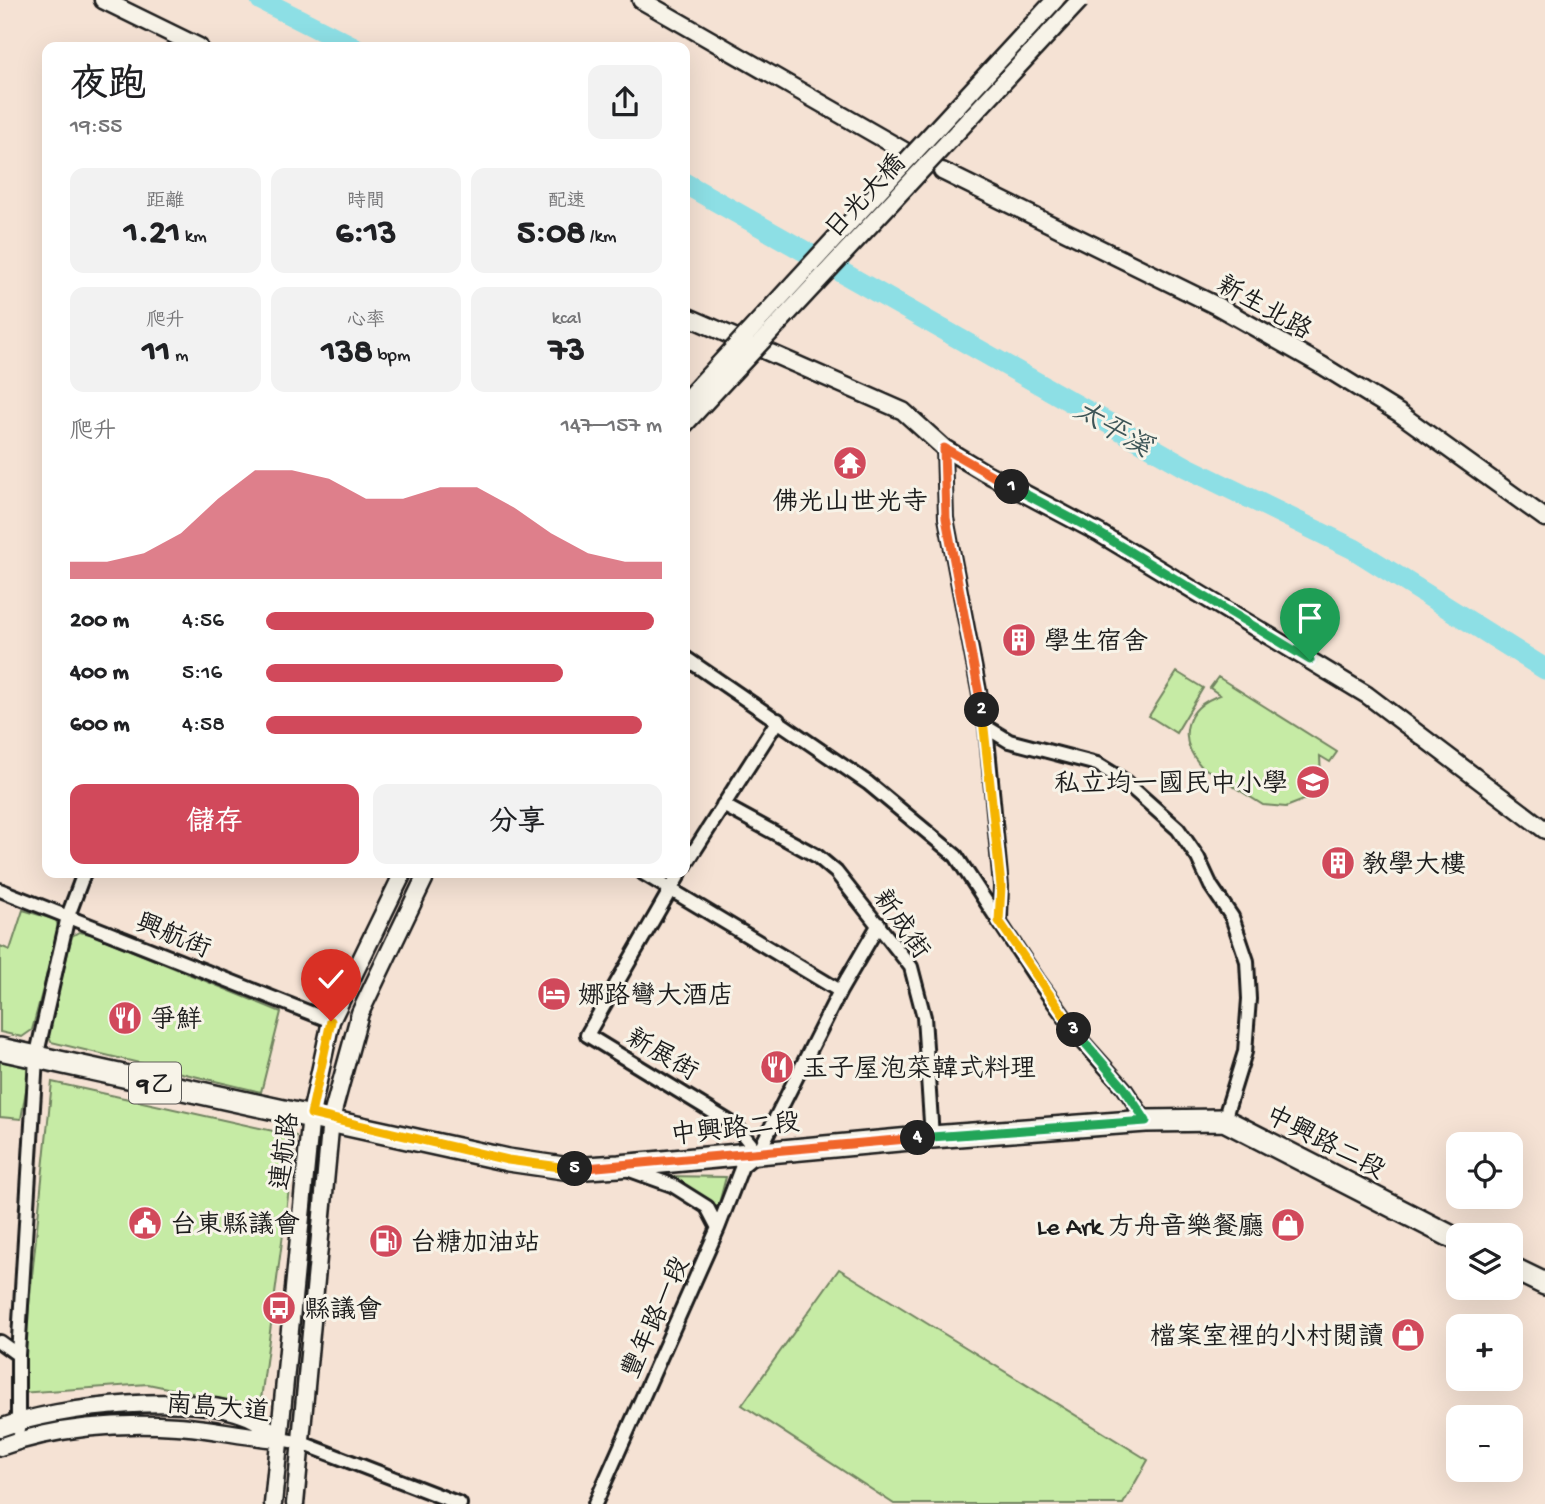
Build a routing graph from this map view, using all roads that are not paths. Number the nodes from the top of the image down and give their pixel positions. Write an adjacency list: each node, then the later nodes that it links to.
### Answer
1 (103, 0): 5 (street)
2 (641, 0): 6 (street)
3 (1055, 0): 9 (street, 日光大橋, bridge)
4 (1080, 0): 10 (street, 日光大橋, bridge)
5 (189, 42)
6 (908, 153)
7 (942, 171): 12 (street, 新生北路)
8 (690, 318): 11 (street)
9 (690, 395)
10 (690, 419)
11 (944, 448): 15 (street); 17 (street)
12 (1545, 518)
13 (690, 661): 14 (street)
14 (778, 720): 16 (street); 29 (street)
15 (986, 727): 29 (street); 36 (street)
16 (723, 805): 18 (street); 30 (street, 新成街)
17 (1545, 830)
18 (690, 857)
19 (82, 878): 28 (street)
20 (401, 878): 26 (street, 連航路)
21 (425, 878): 27 (street, 連航路)
22 (650, 878): 25 (street)
23 (677, 878): 25 (street, 新展街)
24 (0, 890): 28 (street, 興航街)
25 (669, 891): 31 (street); 39 (street, 新展街)
26 (390, 901): 27 (street); 32 (street, 連航路)
27 (408, 912): 35 (street, 連航路)
28 (68, 916): 32 (street, 興航街); 34 (street)
29 (999, 921): 37 (street)
30 (879, 924): 31 (street, 豐年路一段); 38 (street, 新成街)
31 (840, 991): 39 (street, 豐年路一段)
32 (331, 1021): 35 (street, 連航路)
33 (0, 1049): 34 (main road, 中興路二段 / 9乙)
34 (36, 1058): 35 (main road, 中興路二段 / 9乙); 46 (street)
35 (321, 1117): 40 (main road, 中興路二段 / 9乙); 49 (street, 連航路); 51 (street, 連航路)
36 (1224, 1120): 37 (main road, 中興路二段 / 9乙); 42 (main road, 中興路二段 / 9乙)
37 (1146, 1121): 38 (main road, 中興路二段 / 9乙)
38 (932, 1137): 39 (main road, 中興路二段 / 9乙)
39 (758, 1153): 40 (main road, 中興路二段 / 9乙); 41 (street, 豐年路一段)
40 (619, 1166): 41 (street)
41 (718, 1228): 56 (street, 豐年路一段)
42 (1446, 1234)
43 (1523, 1273): 44 (main road)
44 (1545, 1284)
45 (0, 1342): 46 (street)
46 (18, 1355): 47 (street)
47 (16, 1422): 48 (street, 南島大道); 49 (street, 南島大道); 50 (street)
48 (0, 1428)
49 (280, 1438): 50 (street, 南島大道); 51 (street); 53 (street, 連航路)
50 (20, 1440): 52 (street, 南島大道)
51 (302, 1443): 54 (street, 連航路); 55 (street)
52 (0, 1447)
53 (273, 1504)
54 (295, 1504)
55 (460, 1504)
56 (595, 1504)

